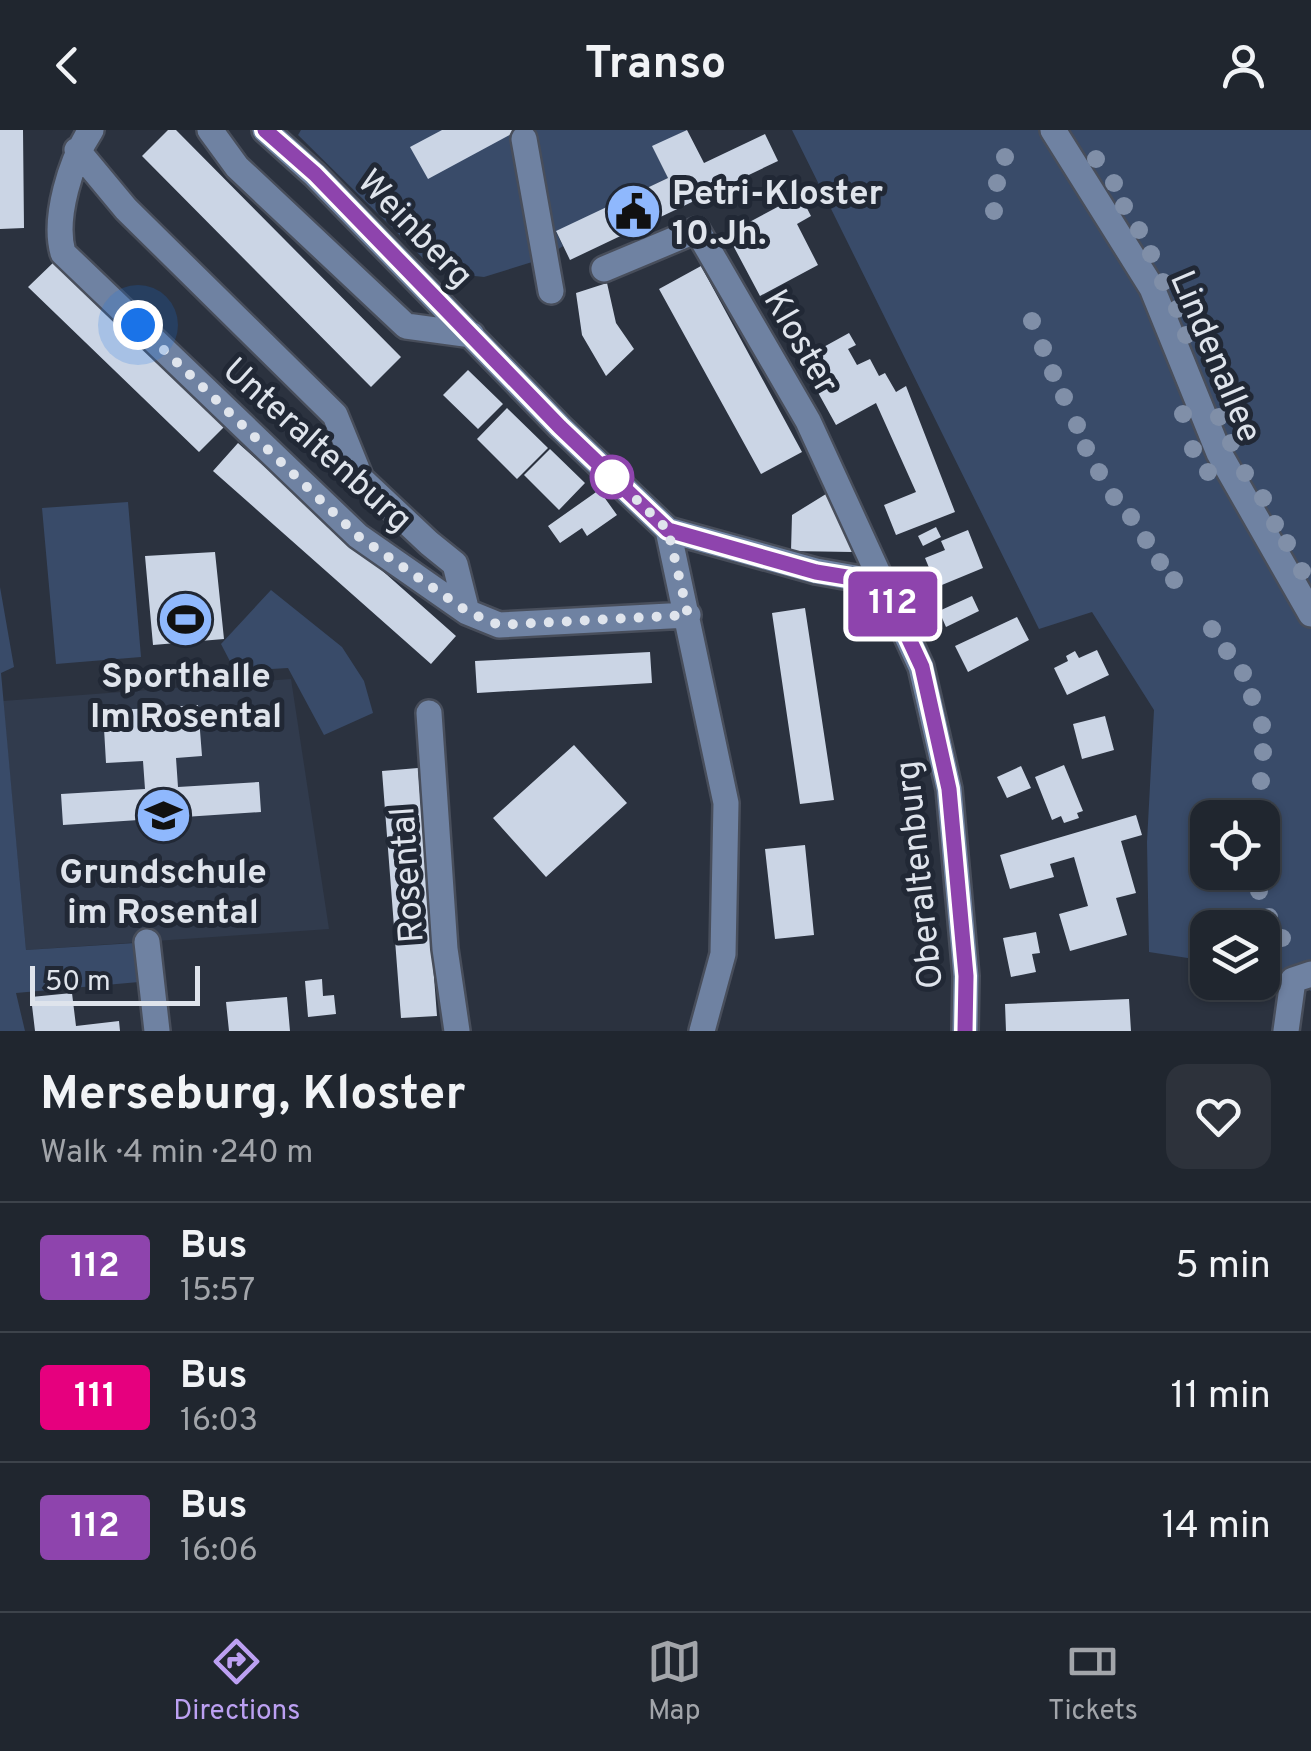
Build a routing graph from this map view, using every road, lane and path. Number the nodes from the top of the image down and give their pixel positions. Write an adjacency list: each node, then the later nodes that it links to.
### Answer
1 (210, 130): 8 (street)
2 (265, 130): 8 (street, Weinberg)
3 (1053, 130): 12 (street, Lindenallee)
4 (524, 139): 7 (street)
5 (84, 140): 11 (street); 11 (street, Unteraltenburg)
6 (604, 270): 10 (street, Kloster)
7 (551, 291)
8 (472, 336): 9 (street)
9 (668, 530): 10 (street); 13 (street)
10 (883, 583): 20 (street, Oberaltenburg)
11 (468, 612): 13 (street, Unteraltenburg)
12 (1311, 614)
13 (688, 615): 19 (street)
14 (430, 713): 18 (street, Rosental)
15 (147, 942): 17 (street)
16 (1302, 977): 21 (street)
17 (157, 1031)
18 (457, 1031)
19 (702, 1031)
20 (965, 1031)
21 (1286, 1031)

